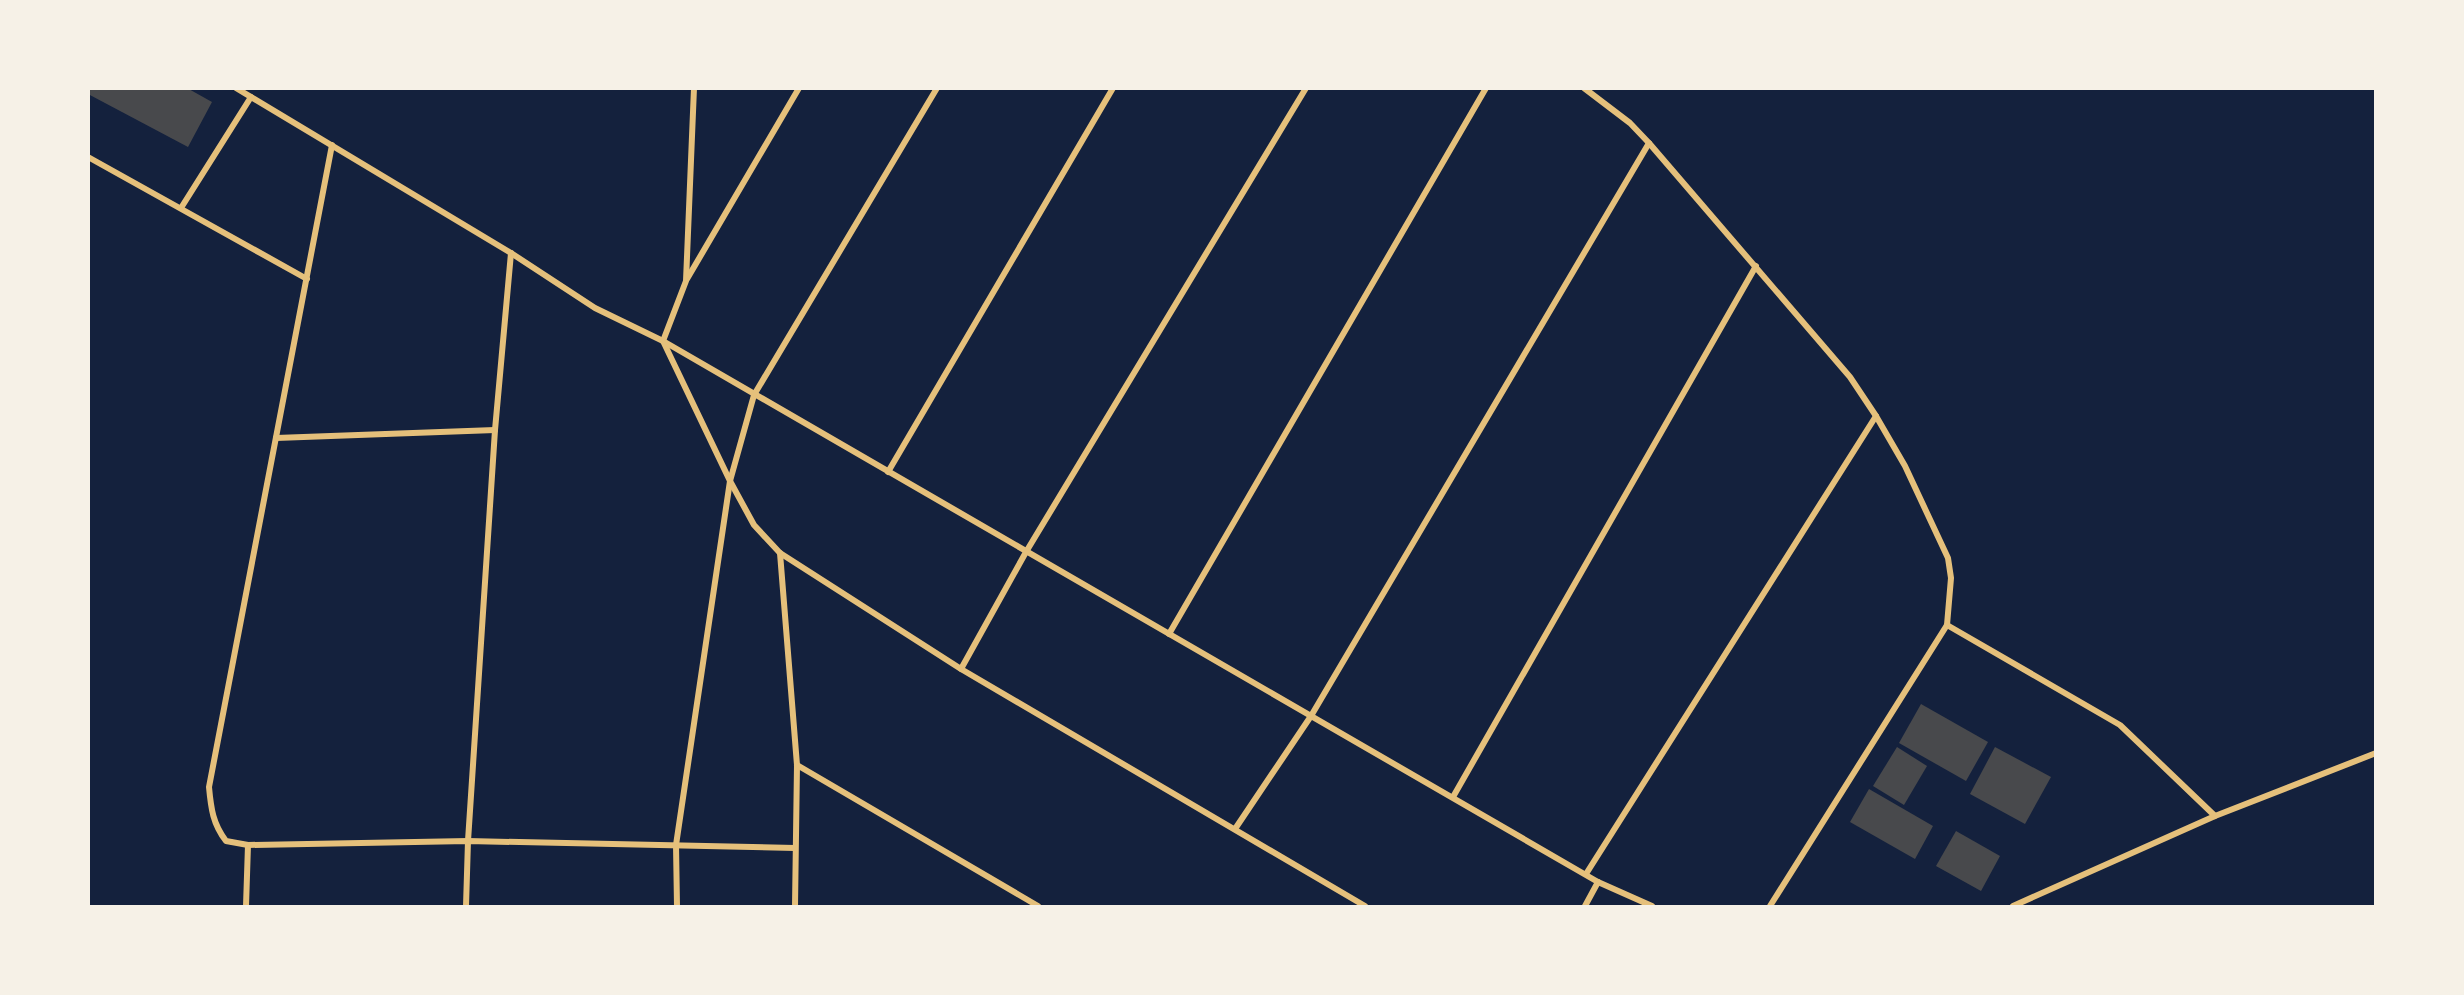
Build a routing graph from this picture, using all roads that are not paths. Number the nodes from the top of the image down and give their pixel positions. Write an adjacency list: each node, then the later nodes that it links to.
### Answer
1 (236, 88): 9 (street)
2 (694, 88): 17 (street)
3 (799, 88): 17 (street)
4 (937, 88): 19 (street)
5 (1113, 88): 23 (street)
6 (1306, 88): 25 (street)
7 (1486, 88): 28 (street)
8 (1584, 88): 10 (street)
9 (251, 97): 11 (street); 13 (street)
10 (1649, 143): 15 (street); 30 (street)
11 (332, 145): 14 (street); 16 (street)
12 (88, 157): 13 (street)
13 (181, 208): 16 (street)
14 (511, 254): 18 (street); 21 (street)
15 (1756, 267): 20 (street); 33 (street)
16 (306, 279): 22 (street)
17 (686, 281): 18 (street)
18 (663, 341): 19 (street); 24 (street)
19 (754, 395): 23 (street); 24 (street)
20 (1876, 416): 27 (street); 40 (street)
21 (495, 430): 22 (street); 36 (street)
22 (276, 438): 37 (street)
23 (888, 472): 25 (street)
24 (730, 481): 26 (street); 38 (street)
25 (1026, 552): 28 (street); 29 (street)
26 (780, 553): 29 (street); 32 (street)
27 (1947, 625): 34 (street); 50 (street)
28 (1169, 634): 30 (street)
29 (961, 669): 35 (street)
30 (1311, 716): 33 (street); 35 (street)
31 (2376, 753): 34 (street)
32 (796, 765): 39 (street); 46 (street)
33 (1453, 797): 40 (street)
34 (2215, 816): 51 (street)
35 (1235, 829): 47 (street)
36 (468, 841): 37 (street); 38 (street); 43 (street)
37 (248, 845): 42 (street)
38 (676, 845): 39 (street); 44 (street)
39 (795, 848): 45 (street)
40 (1586, 874): 41 (street)
41 (1598, 882): 48 (street); 49 (street)
42 (246, 906)
43 (466, 906)
44 (677, 906)
45 (795, 906)
46 (1038, 906)
47 (1365, 906)
48 (1584, 906)
49 (1652, 906)
50 (1770, 906)
51 (2013, 906)

